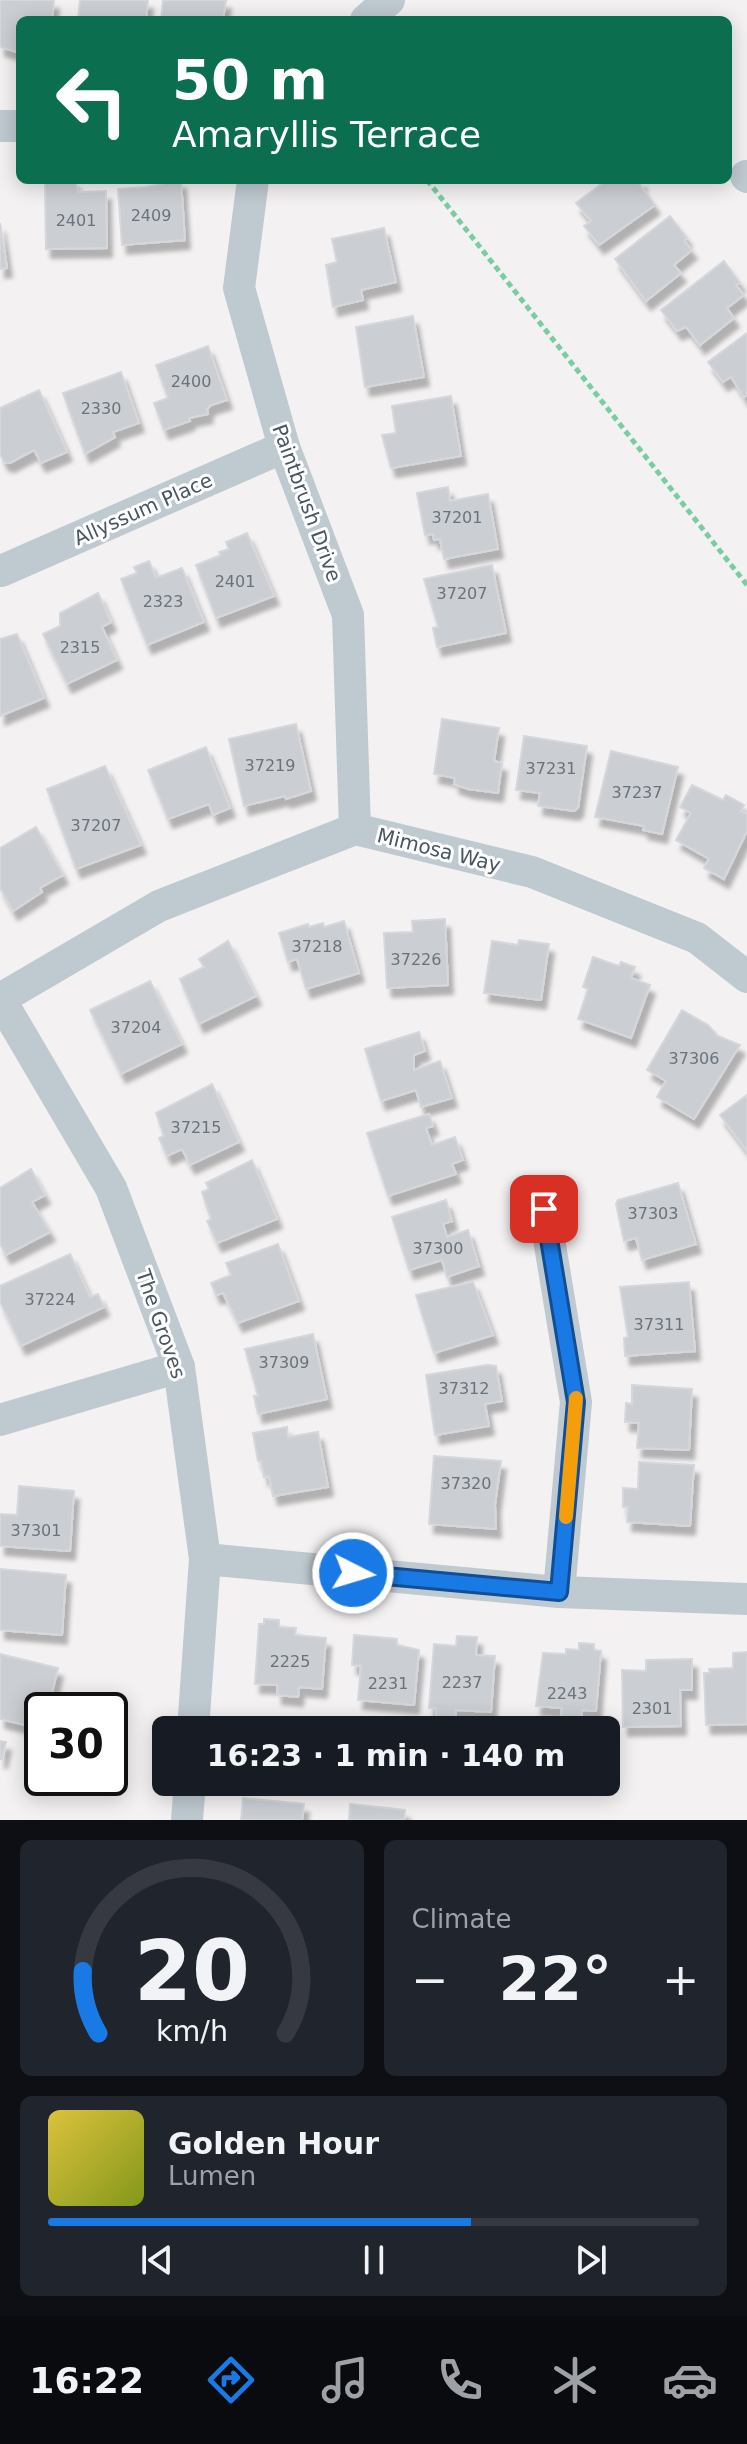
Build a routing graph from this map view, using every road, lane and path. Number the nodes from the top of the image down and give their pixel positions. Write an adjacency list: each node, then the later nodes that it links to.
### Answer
1 (389, 0): 2 (street)
2 (371, 16)
3 (252, 184): 5 (street, Paintbrush Drive)
4 (430, 184): 7 (path)
5 (284, 447): 6 (street, Allyssum Place); 8 (street, Paintbrush Drive)
6 (1, 571)
7 (747, 585)
8 (355, 829): 9 (street, Mimosa Way); 10 (street, Mimosa Way)
9 (747, 977)
10 (0, 999): 12 (street, The Groves)
11 (544, 1209): 15 (street)
12 (179, 1367): 13 (street); 14 (street, The Groves)
13 (0, 1420)
14 (205, 1559): 15 (street); 17 (street, The Groves)
15 (559, 1592): 16 (street)
16 (747, 1599)
17 (194, 1716)
18 (189, 1796): 19 (street)
19 (187, 1820)

